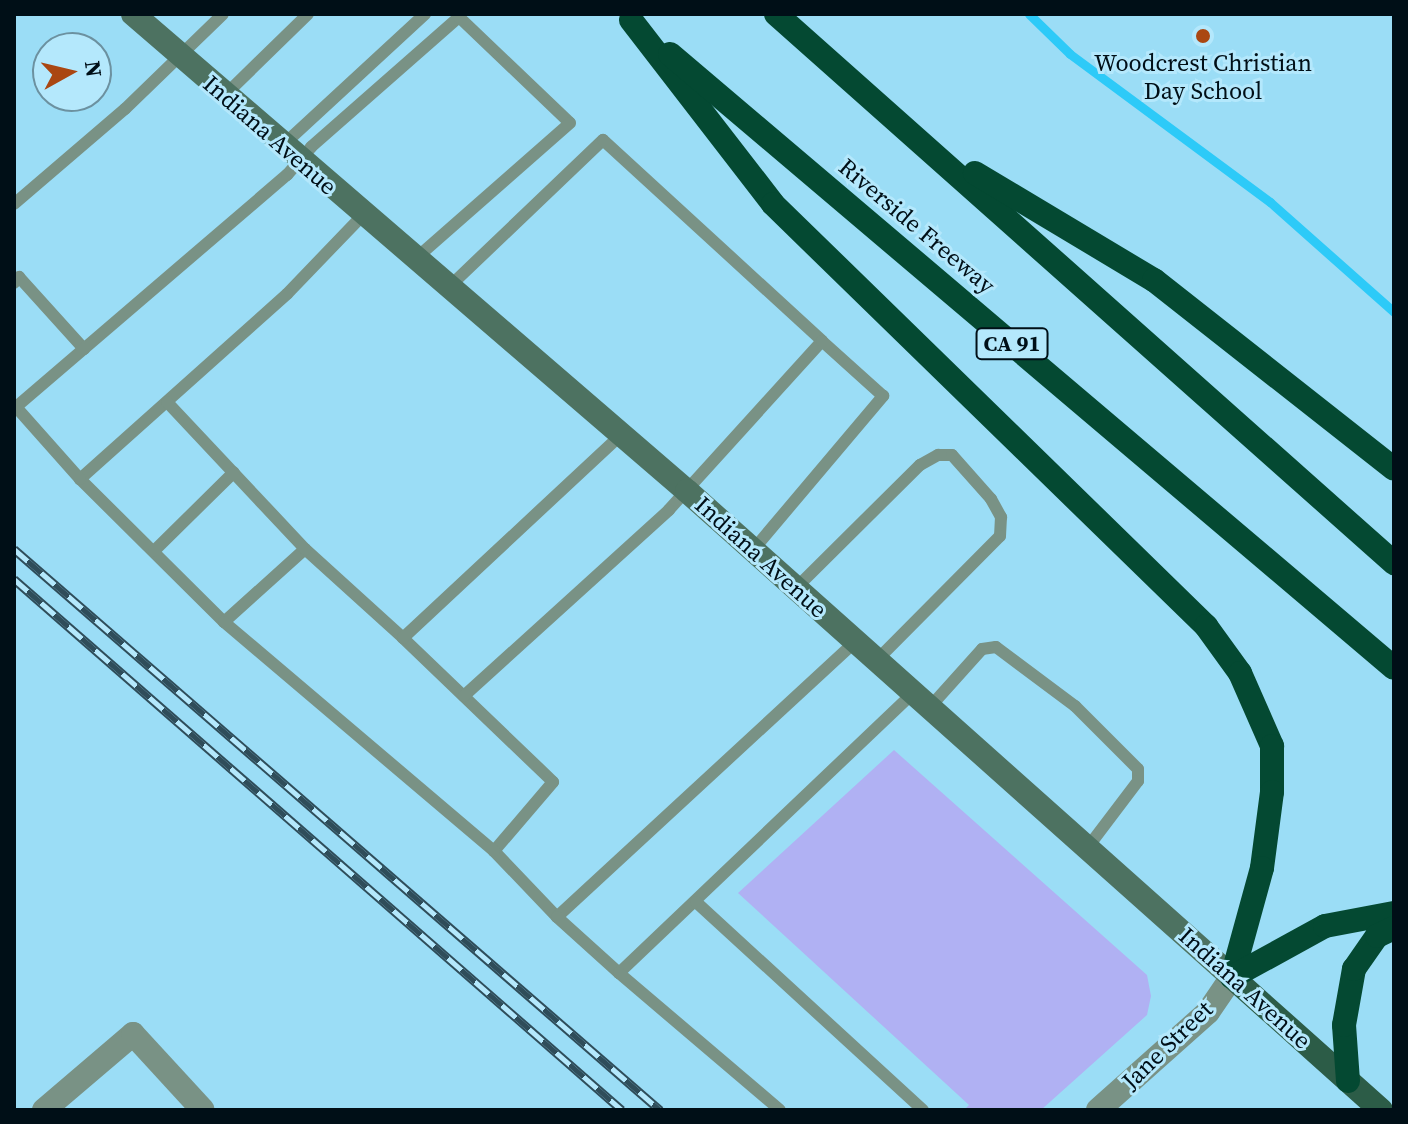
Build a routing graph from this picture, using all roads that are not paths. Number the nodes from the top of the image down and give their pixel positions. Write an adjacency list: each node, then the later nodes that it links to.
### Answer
1 (133, 14): 7 (main road, Indiana Avenue)
2 (223, 14): 7 (lane)
3 (308, 14): 8 (lane)
4 (425, 14): 10 (lane)
5 (776, 14): 9 (highway)
6 (627, 17): 34 (highway, Riverside Freeway / CA 91); 44 (highway)
7 (180, 56): 8 (main road, Indiana Avenue); 11 (lane)
8 (225, 95): 10 (main road, Indiana Avenue)
9 (926, 143): 21 (highway); 28 (highway)
10 (297, 151): 12 (main road, Indiana Avenue); 13 (lane); 17 (lane)
11 (14, 204)
12 (362, 216): 13 (main road, Indiana Avenue); 18 (lane)
13 (421, 254): 15 (main road, Indiana Avenue)
14 (14, 283): 17 (lane)
15 (449, 287): 16 (lane); 20 (main road, Indiana Avenue)
16 (822, 341): 24 (lane); 26 (lane)
17 (84, 349): 19 (lane)
18 (167, 402): 22 (lane); 23 (lane)
19 (15, 407): 23 (lane)
20 (621, 435): 24 (main road, Indiana Avenue); 31 (lane)
21 (1394, 469)
22 (234, 472): 25 (lane); 27 (lane)
23 (80, 479): 27 (lane)
24 (687, 491): 26 (main road, Indiana Avenue); 35 (lane)
25 (305, 549): 30 (lane); 31 (lane)
26 (753, 550): 29 (main road, Indiana Avenue)
27 (154, 551): 30 (lane)
28 (1394, 563)
29 (796, 588): 32 (main road, Indiana Avenue); 33 (lane)
30 (224, 622): 38 (lane)
31 (403, 638): 35 (lane)
32 (856, 641): 33 (main road, Indiana Avenue); 41 (lane)
33 (877, 660): 36 (main road, Indiana Avenue)
34 (1394, 668)
35 (464, 696): 38 (lane)
36 (922, 700): 37 (main road, Indiana Avenue); 37 (lane); 39 (lane)
37 (1088, 847): 44 (main road, Indiana Avenue)
38 (494, 851): 41 (lane)
39 (696, 902): 43 (lane); 50 (lane)
40 (1394, 913): 44 (highway)
41 (557, 917): 43 (lane)
42 (1394, 928): 45 (highway)
43 (619, 973): 49 (lane)
44 (1232, 977): 45 (main road, Indiana Avenue); 51 (street, Jane Street)
45 (1348, 1081): 46 (main road, Indiana Avenue)
46 (1368, 1106)
47 (44, 1110): 48 (street)
48 (203, 1110)
49 (780, 1110)
50 (923, 1110)
51 (1098, 1110)

